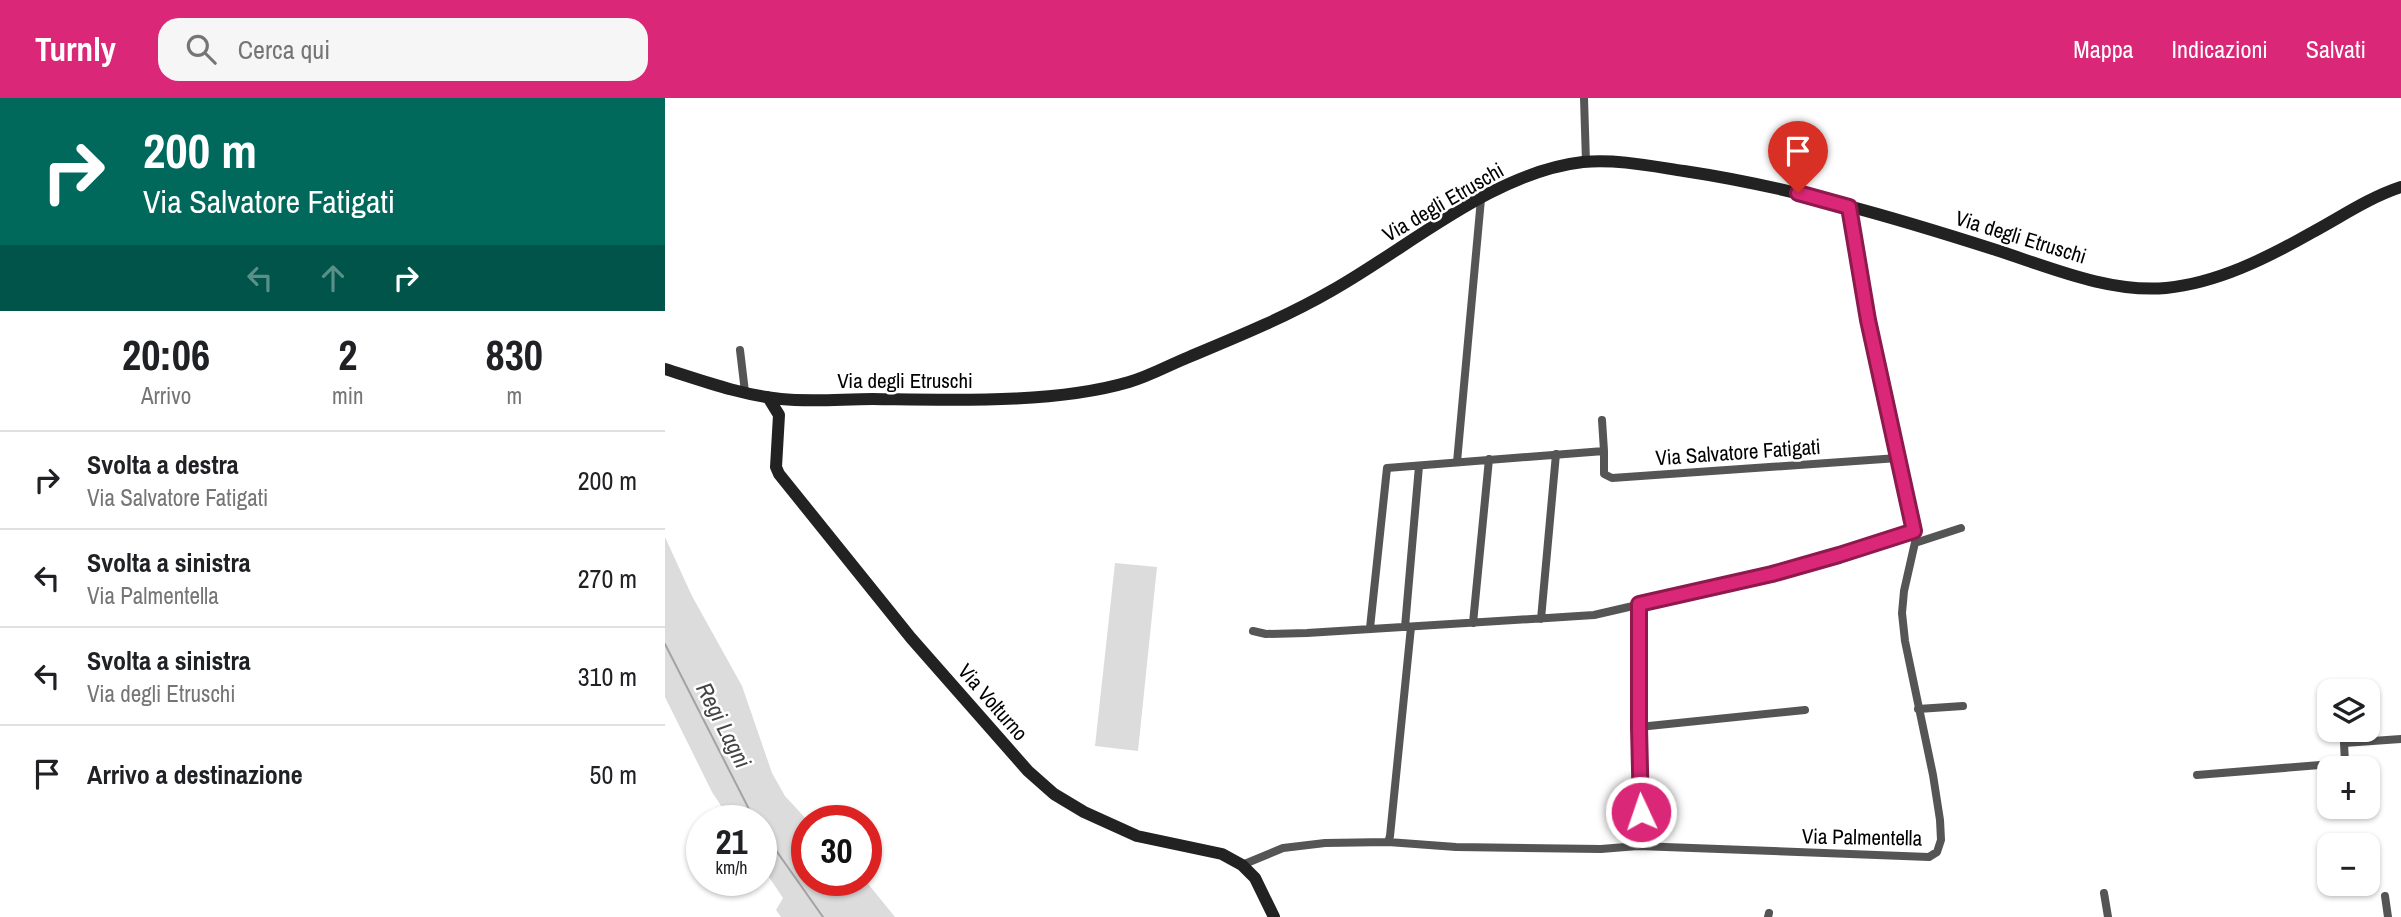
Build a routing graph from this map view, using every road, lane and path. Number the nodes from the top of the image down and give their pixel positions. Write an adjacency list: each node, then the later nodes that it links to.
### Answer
1 (1584, 98): 2 (street)
2 (1586, 162): 4 (main road, Via degli Etruschi); 5 (main road, Via degli Etruschi)
3 (2401, 187): 5 (main road, Via degli Etruschi)
4 (1481, 199): 9 (main road, Via degli Etruschi); 15 (street)
5 (1849, 207): 13 (street, Via Palmentella)
6 (740, 350): 8 (street)
7 (665, 369): 8 (main road)
8 (745, 392): 9 (main road)
9 (778, 405): 34 (main road, Via Volturno)
10 (1602, 420): 11 (street, Via Salvatore Fatigati)
11 (1604, 451): 12 (street); 13 (street, Via Salvatore Fatigati)
12 (1556, 454): 14 (street); 21 (street)
13 (1898, 458): 18 (street, Via Palmentella)
14 (1489, 459): 15 (street); 22 (street)
15 (1458, 462): 16 (street)
16 (1419, 466): 23 (street); 24 (street)
17 (1961, 528): 19 (street)
18 (1914, 531): 19 (street, Via Palmentella); 20 (street)
19 (1915, 543): 27 (street, Via Palmentella)
20 (1639, 604): 21 (street); 29 (street)
21 (1541, 619): 22 (street)
22 (1473, 623): 23 (street)
23 (1408, 627): 24 (street); 32 (street)
24 (1370, 628): 25 (street)
25 (1253, 631)
26 (1963, 706): 27 (street)
27 (1918, 709): 33 (street, Via Palmentella)
28 (1805, 710): 29 (street)
29 (1639, 727): 33 (street)
30 (2401, 739): 31 (street)
31 (2197, 775)
32 (1388, 842): 33 (street, Via Palmentella); 34 (street, Via Palmentella)
33 (1638, 846)
34 (1242, 865): 37 (main road)
35 (2104, 893): 38 (street)
36 (2385, 896): 39 (street)
37 (1274, 917)
38 (2108, 917)
39 (2389, 917)

